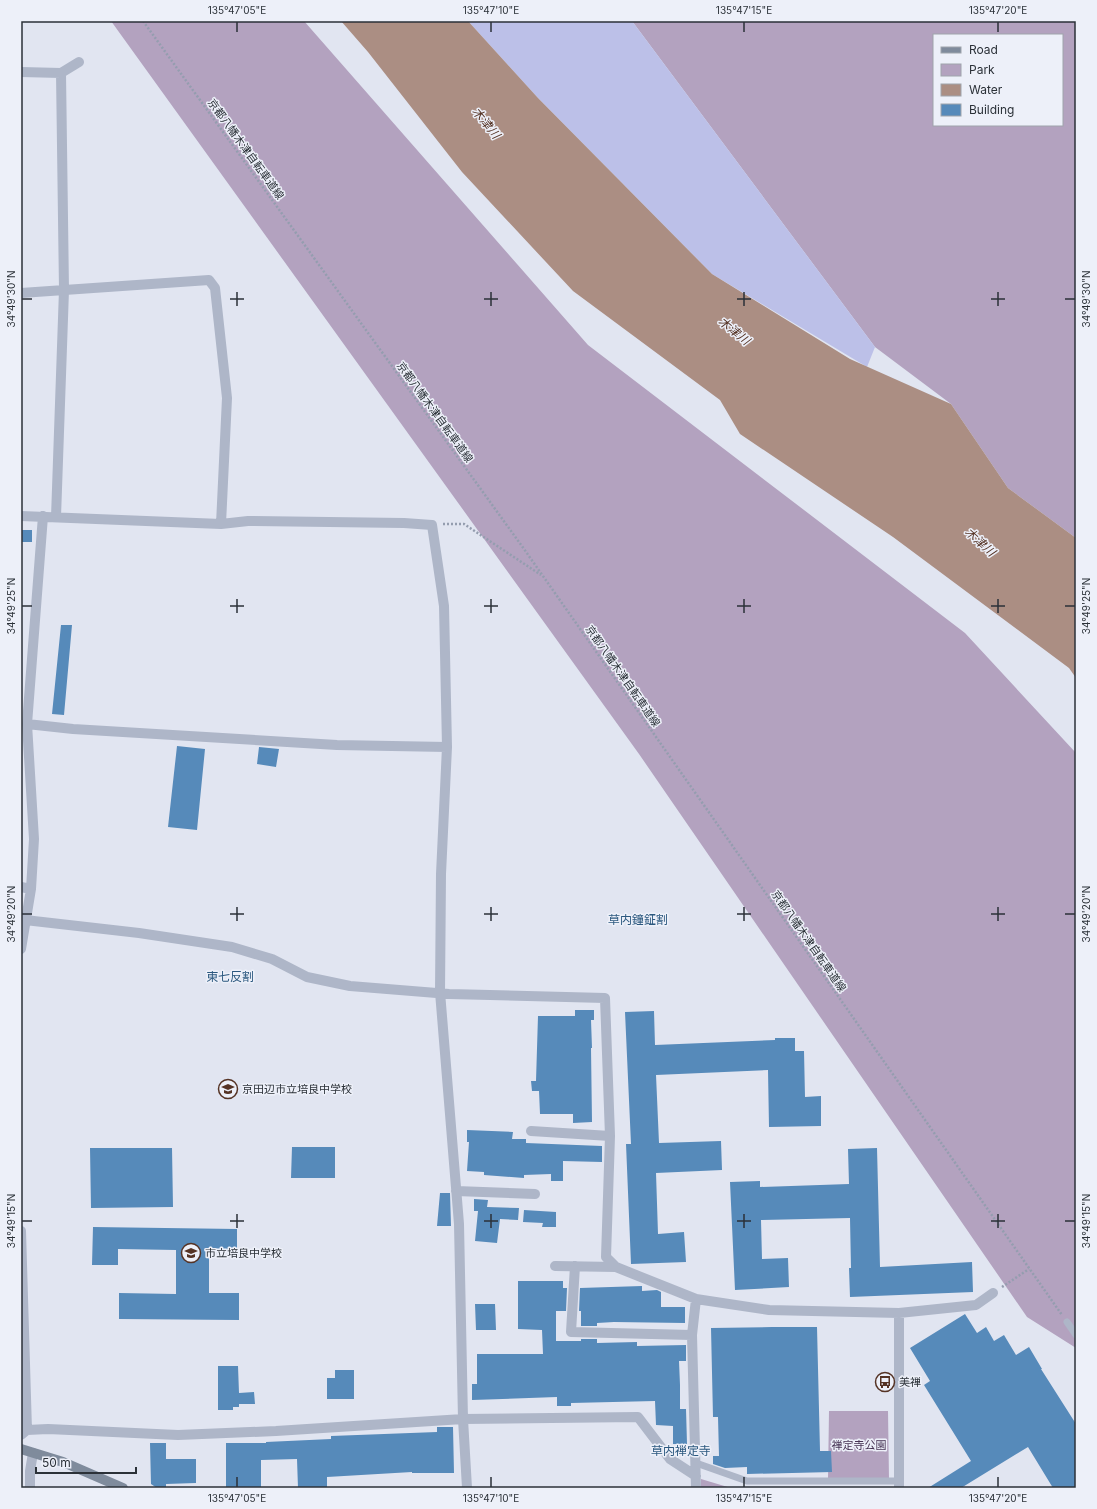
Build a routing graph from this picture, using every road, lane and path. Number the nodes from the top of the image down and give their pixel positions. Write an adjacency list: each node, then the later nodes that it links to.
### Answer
1 (143, 21): 12 (path, 京都八幡木津自転車道線)
2 (79, 62): 4 (street)
3 (21, 72): 4 (street)
4 (61, 73): 5 (street)
5 (64, 290): 6 (street); 9 (street); 10 (street)
6 (21, 293)
7 (21, 516): 8 (street)
8 (43, 516): 9 (street); 13 (street)
9 (56, 517): 10 (street)
10 (221, 524): 11 (street)
11 (432, 525): 12 (path); 14 (street)
12 (543, 576): 27 (path, 京都八幡木津自転車道線)
13 (27, 724): 14 (street); 15 (street)
14 (447, 747): 18 (street)
15 (26, 888): 16 (street)
16 (25, 920): 17 (street); 18 (street)
17 (21, 949)
18 (440, 992): 20 (street); 21 (street)
19 (531, 1131): 20 (street)
20 (610, 1136): 26 (street)
21 (456, 1191): 22 (street); 34 (street)
22 (535, 1194)
23 (21, 1231): 35 (street)
24 (555, 1266): 25 (street)
25 (574, 1266): 26 (street); 32 (street)
26 (616, 1267): 29 (street)
27 (1029, 1269): 28 (path); 31 (path, 京都八幡木津自転車道線)
28 (993, 1293): 30 (street)
29 (696, 1300): 30 (street); 32 (street)
30 (898, 1313): 40 (street)
31 (1067, 1322): 33 (lane)
32 (692, 1335): 38 (street)
33 (1076, 1336)
34 (463, 1419): 35 (street); 39 (street); 43 (street)
35 (24, 1433)
36 (21, 1449): 37 (street)
37 (33, 1453): 41 (street); 42 (street)
38 (696, 1464): 39 (street); 40 (lane)
39 (696, 1476): 44 (street)
40 (899, 1485)
41 (30, 1488)
42 (123, 1488)
43 (467, 1488)
44 (696, 1488)

